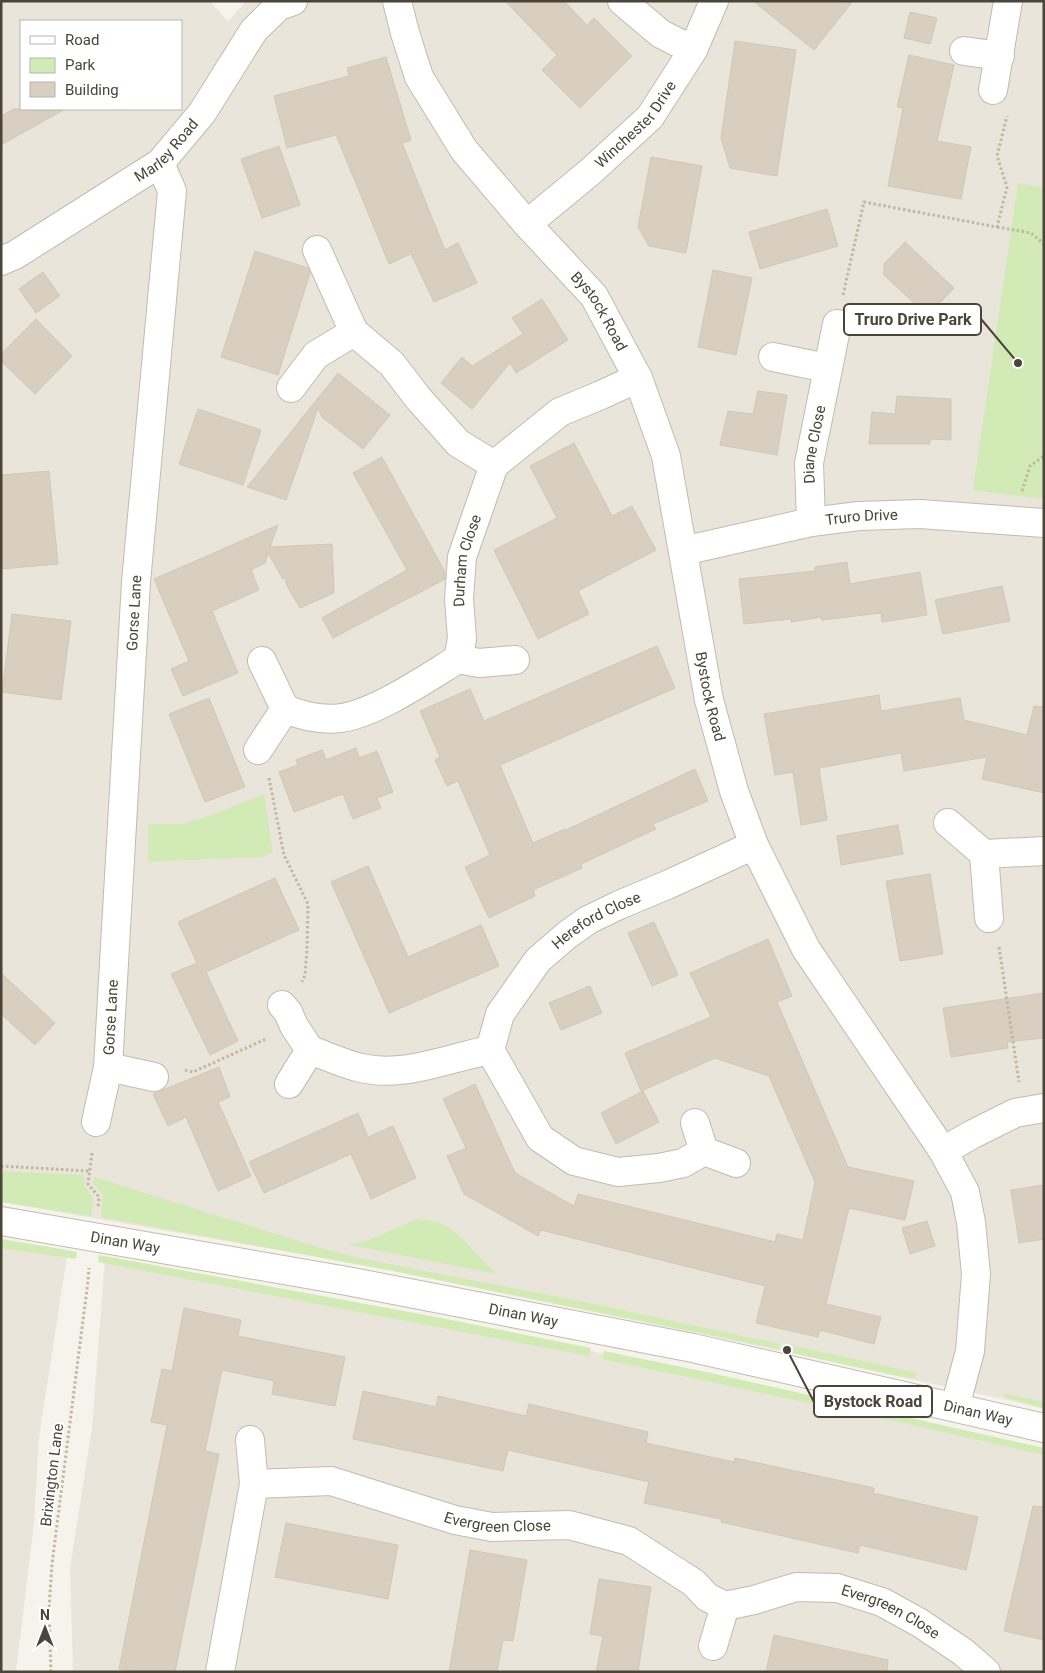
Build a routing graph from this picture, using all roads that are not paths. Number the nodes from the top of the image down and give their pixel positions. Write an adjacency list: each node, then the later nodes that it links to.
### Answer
1 (293, 1): 8 (street, Marley Road)
2 (397, 1): 9 (street, Bystock Road)
3 (622, 1): 6 (street)
4 (714, 1): 6 (street, Winchester Drive)
5 (1008, 1): 7 (street)
6 (693, 50): 9 (street, Winchester Drive)
7 (964, 51)
8 (160, 163): 11 (street, Marley Road); 35 (street, Gorse Lane)
9 (527, 224): 16 (street, Bystock Road)
10 (317, 250): 13 (street)
11 (1, 261)
12 (837, 324): 15 (street, Diane Close)
13 (354, 332): 17 (street); 18 (street)
14 (772, 358): 15 (street)
15 (828, 368): 19 (street, Diane Close)
16 (638, 378): 18 (street); 21 (street, Bystock Road)
17 (291, 388)
18 (494, 465): 22 (street, Durham Close)
19 (811, 522): 20 (street, Truro Drive); 21 (street, Truro Drive)
20 (1044, 524)
21 (683, 551): 28 (street, Bystock Road)
22 (458, 659): 23 (street); 25 (street)
23 (515, 660)
24 (262, 661): 25 (street)
25 (285, 709): 26 (street)
26 (263, 762)
27 (948, 823): 30 (street)
28 (754, 845): 34 (street, Hereford Close); 42 (street, Bystock Road)
29 (1044, 851): 30 (street)
30 (984, 854): 31 (street)
31 (988, 918)
32 (288, 1014): 33 (street)
33 (310, 1050): 34 (street); 37 (street)
34 (490, 1050): 41 (street)
35 (108, 1067): 36 (street, Gorse Lane); 39 (street, Gorse Lane)
36 (154, 1076)
37 (289, 1084)
38 (1035, 1109): 42 (street)
39 (96, 1122)
40 (695, 1123): 41 (street)
41 (704, 1151): 43 (street)
42 (943, 1151): 45 (street, Bystock Road)
43 (736, 1163)
44 (1, 1221): 45 (street, Dinan Way)
45 (954, 1407): 46 (street, Dinan Way)
46 (1044, 1428)
47 (250, 1440): 48 (street)
48 (254, 1484): 49 (street, Evergreen Close); 51 (street)
49 (724, 1606): 50 (street); 52 (street, Evergreen Close)
50 (713, 1646)
51 (220, 1672)
52 (986, 1672)

